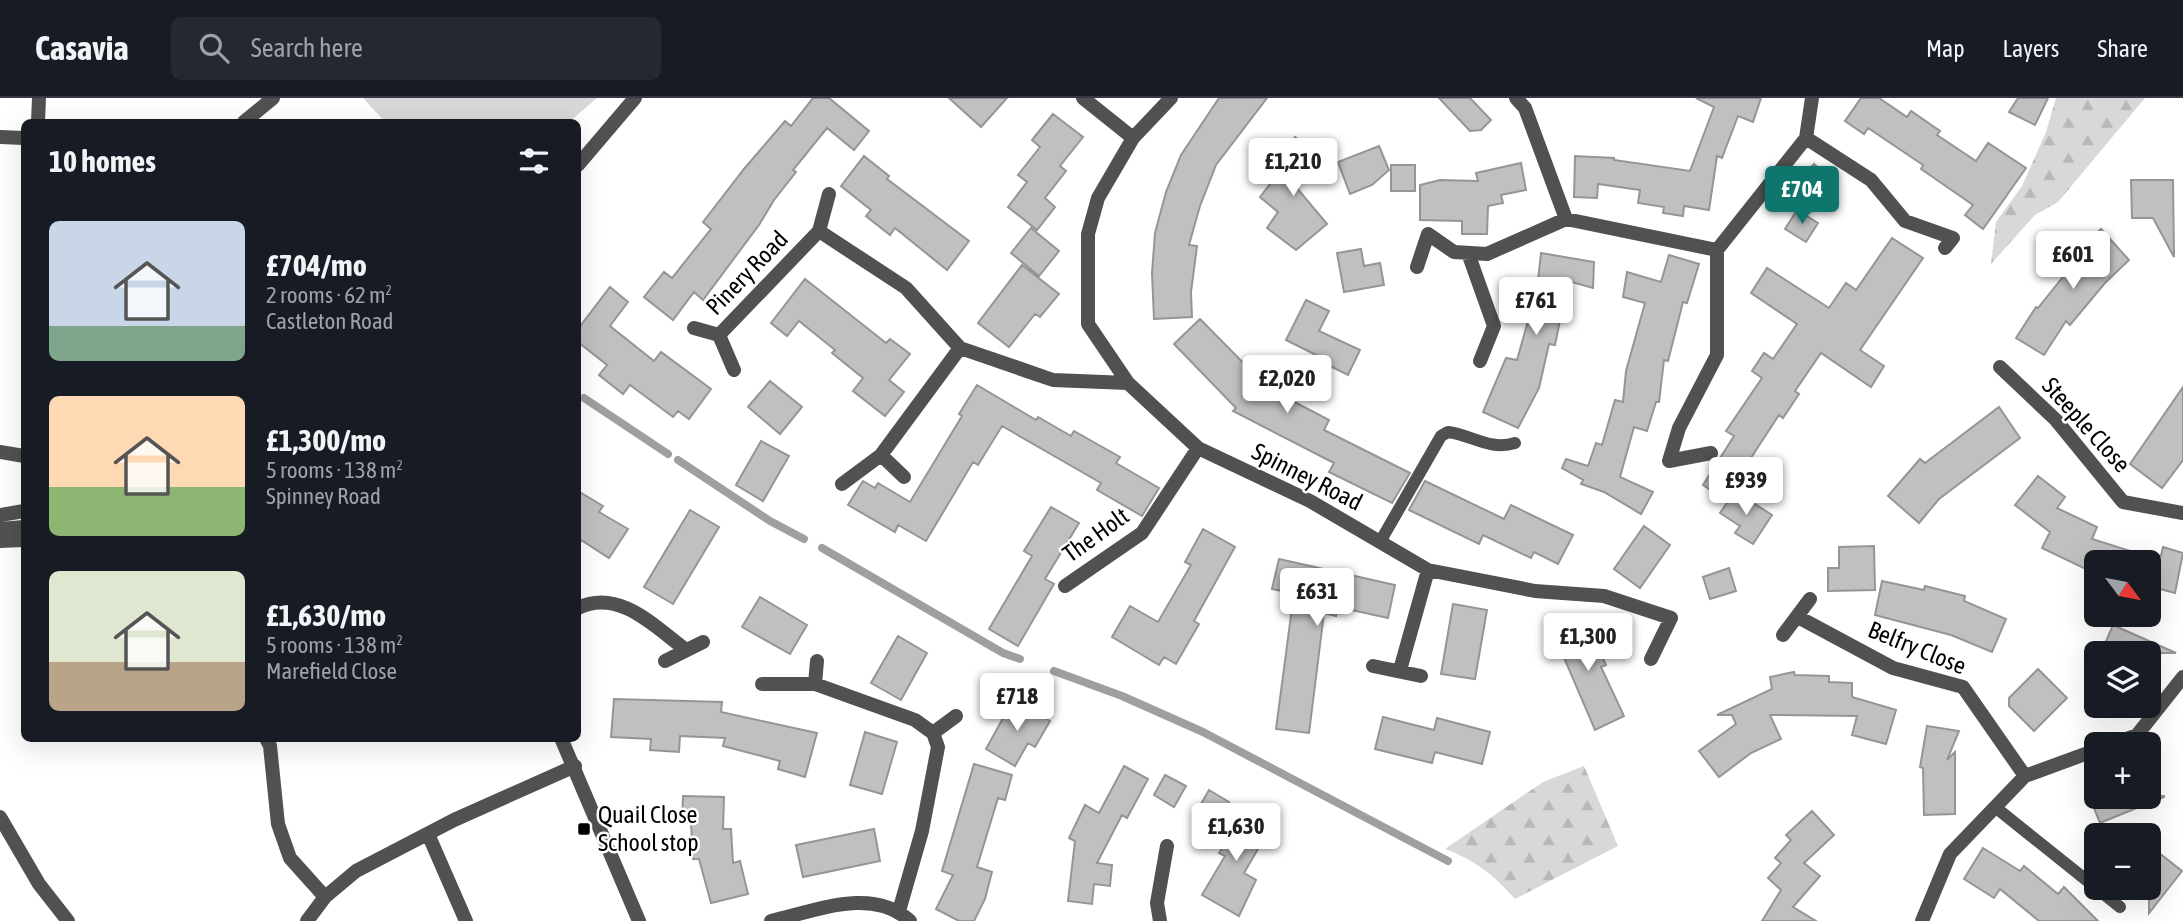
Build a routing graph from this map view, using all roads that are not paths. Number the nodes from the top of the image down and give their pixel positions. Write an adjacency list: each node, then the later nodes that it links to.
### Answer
1 (39, 98): 8 (street)
2 (273, 98): 9 (street)
3 (635, 98): 14 (street)
4 (1083, 98): 12 (street)
5 (1171, 98): 12 (street, Spinney Road)
6 (1516, 98): 16 (street)
7 (1812, 98): 13 (street)
8 (38, 119)
9 (248, 119)
10 (0, 137): 11 (street)
11 (21, 138)
12 (1133, 138): 28 (street, Spinney Road)
13 (1806, 138): 18 (street); 19 (street)
14 (581, 163)
15 (829, 194): 17 (street)
16 (1566, 219): 19 (street); 20 (street)
17 (819, 231): 23 (street, Pinery Road); 24 (street, Pinery Road)
18 (1945, 247)
19 (1717, 250): 32 (street)
20 (1468, 253): 21 (street); 25 (street)
21 (1417, 267)
22 (694, 328): 23 (street)
23 (719, 335): 27 (street, Pinery Road)
24 (960, 348): 28 (street, Pinery Road); 33 (street)
25 (1480, 361)
26 (2000, 367): 38 (street, Steeple Close)
27 (734, 370)
28 (1128, 383): 30 (street, Spinney Road)
29 (1515, 443): 44 (lane)
30 (1198, 448): 44 (street, Spinney Road); 46 (street, The Holt)
31 (0, 452): 34 (street)
32 (1711, 453)
33 (881, 454): 35 (street); 36 (street)
34 (21, 456)
35 (904, 477)
36 (842, 484)
37 (21, 512): 39 (street)
38 (2183, 513)
39 (0, 515)
40 (21, 527): 41 (street)
41 (0, 529)
42 (21, 540): 43 (street)
43 (0, 541)
44 (1380, 542): 45 (street, Spinney Road)
45 (1428, 570): 53 (street, Spinney Road); 57 (street)
46 (1065, 586)
47 (1810, 599): 49 (street)
48 (581, 606): 52 (street)
49 (1798, 617): 50 (street); 69 (street, Belfry Close)
50 (1783, 635)
51 (703, 642): 52 (street)
52 (686, 650): 54 (street)
53 (1651, 659)
54 (664, 661)
55 (817, 661): 61 (street)
56 (1373, 666): 57 (street)
57 (1400, 670): 58 (street)
58 (1421, 676)
59 (2183, 677): 63 (street)
60 (762, 684): 61 (street)
61 (815, 684): 64 (street)
62 (956, 716): 64 (street)
63 (2139, 732)
64 (933, 733): 76 (street)
65 (268, 742): 74 (street)
66 (563, 742): 68 (street)
67 (2084, 754): 69 (street)
68 (575, 766): 72 (street); 80 (street)
69 (2025, 776): 70 (street)
70 (1995, 807): 75 (lane); 83 (street)
71 (0, 817): 77 (street)
72 (428, 834): 74 (street); 79 (street)
73 (1167, 846): 82 (street)
74 (325, 897): 78 (street)
75 (2120, 907)
76 (905, 916): 81 (street)
77 (68, 921)
78 (306, 921)
79 (466, 921)
80 (639, 921)
81 (771, 921)
82 (1160, 921)
83 (1922, 921)

